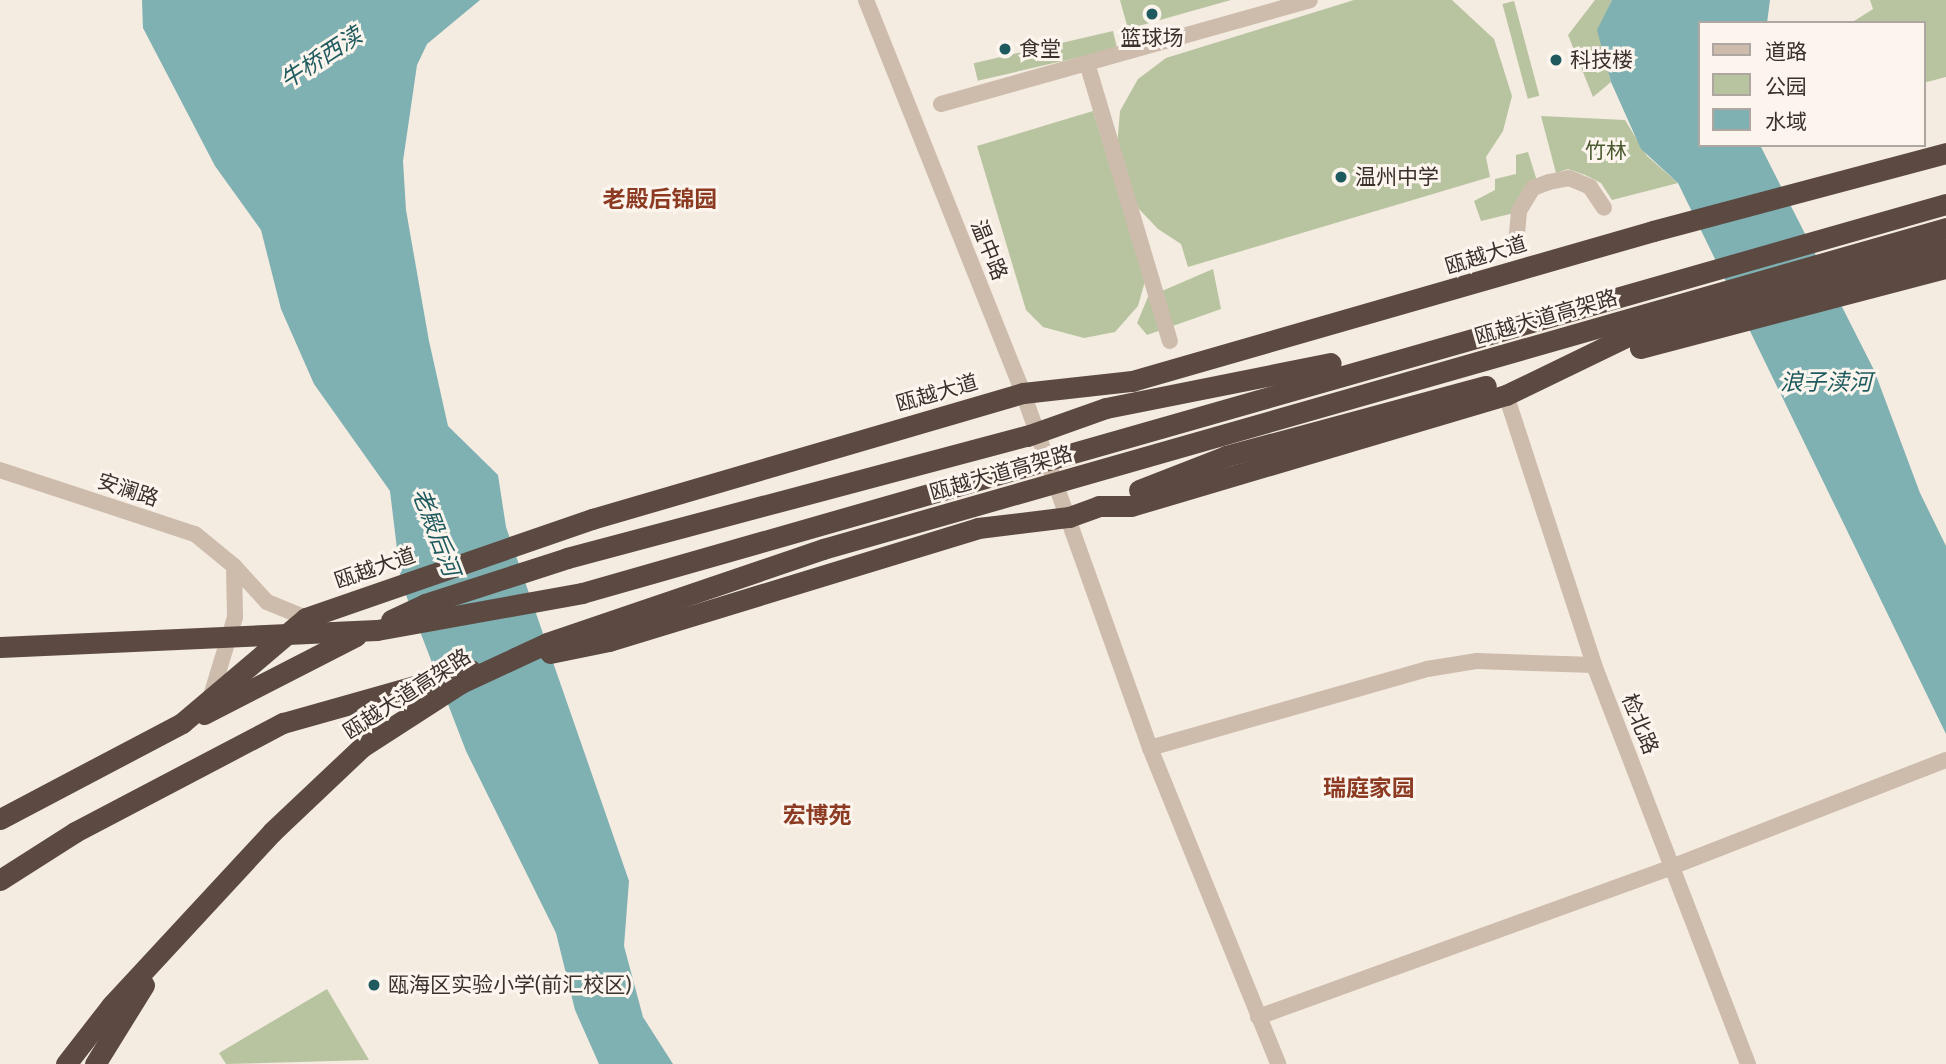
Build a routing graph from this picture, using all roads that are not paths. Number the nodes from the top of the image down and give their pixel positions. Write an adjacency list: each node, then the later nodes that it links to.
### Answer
1 (866, 0): 14 (street, 温中路)
2 (1310, 0): 3 (street)
3 (1087, 63): 4 (street); 12 (street)
4 (941, 104)
5 (1946, 153): 14 (highway, 瓯越大道)
6 (1946, 204): 13 (highway, 瓯越大道高架路)
7 (1604, 208): 9 (street)
8 (1946, 228): 30 (highway, 瓯越大道高架路)
9 (1517, 234)
10 (1946, 249): 15 (highway)
11 (1946, 268): 17 (highway)
12 (1170, 341)
13 (1437, 346): 21 (highway, 瓯越大道高架路); 24 (highway)
14 (1024, 393): 18 (street, 温中路); 20 (highway, 瓯越大道)
15 (1506, 395): 17 (highway); 22 (street, 检北路)
16 (0, 470): 19 (street, 安澜路)
17 (1100, 506): 18 (highway)
18 (1069, 517): 25 (street, 温中路); 29 (highway)
19 (234, 566): 20 (street, 安澜路); 23 (street)
20 (306, 618): 23 (highway, 瓯越大道)
21 (3, 646)
22 (1594, 665): 25 (street); 28 (street, 检北路)
23 (210, 699): 24 (highway, 瓯越大道)
24 (182, 723): 27 (highway, 瓯越大道)
25 (1150, 748): 31 (street, 温中路)
26 (1944, 761): 28 (street)
27 (0, 820)
28 (1674, 866): 31 (street); 35 (street, 检北路)
29 (0, 880)
30 (169, 948): 32 (highway); 33 (highway)
31 (1258, 1017): 34 (street, 温中路)
32 (66, 1064)
33 (95, 1064)
34 (1278, 1064)
35 (1748, 1064)

